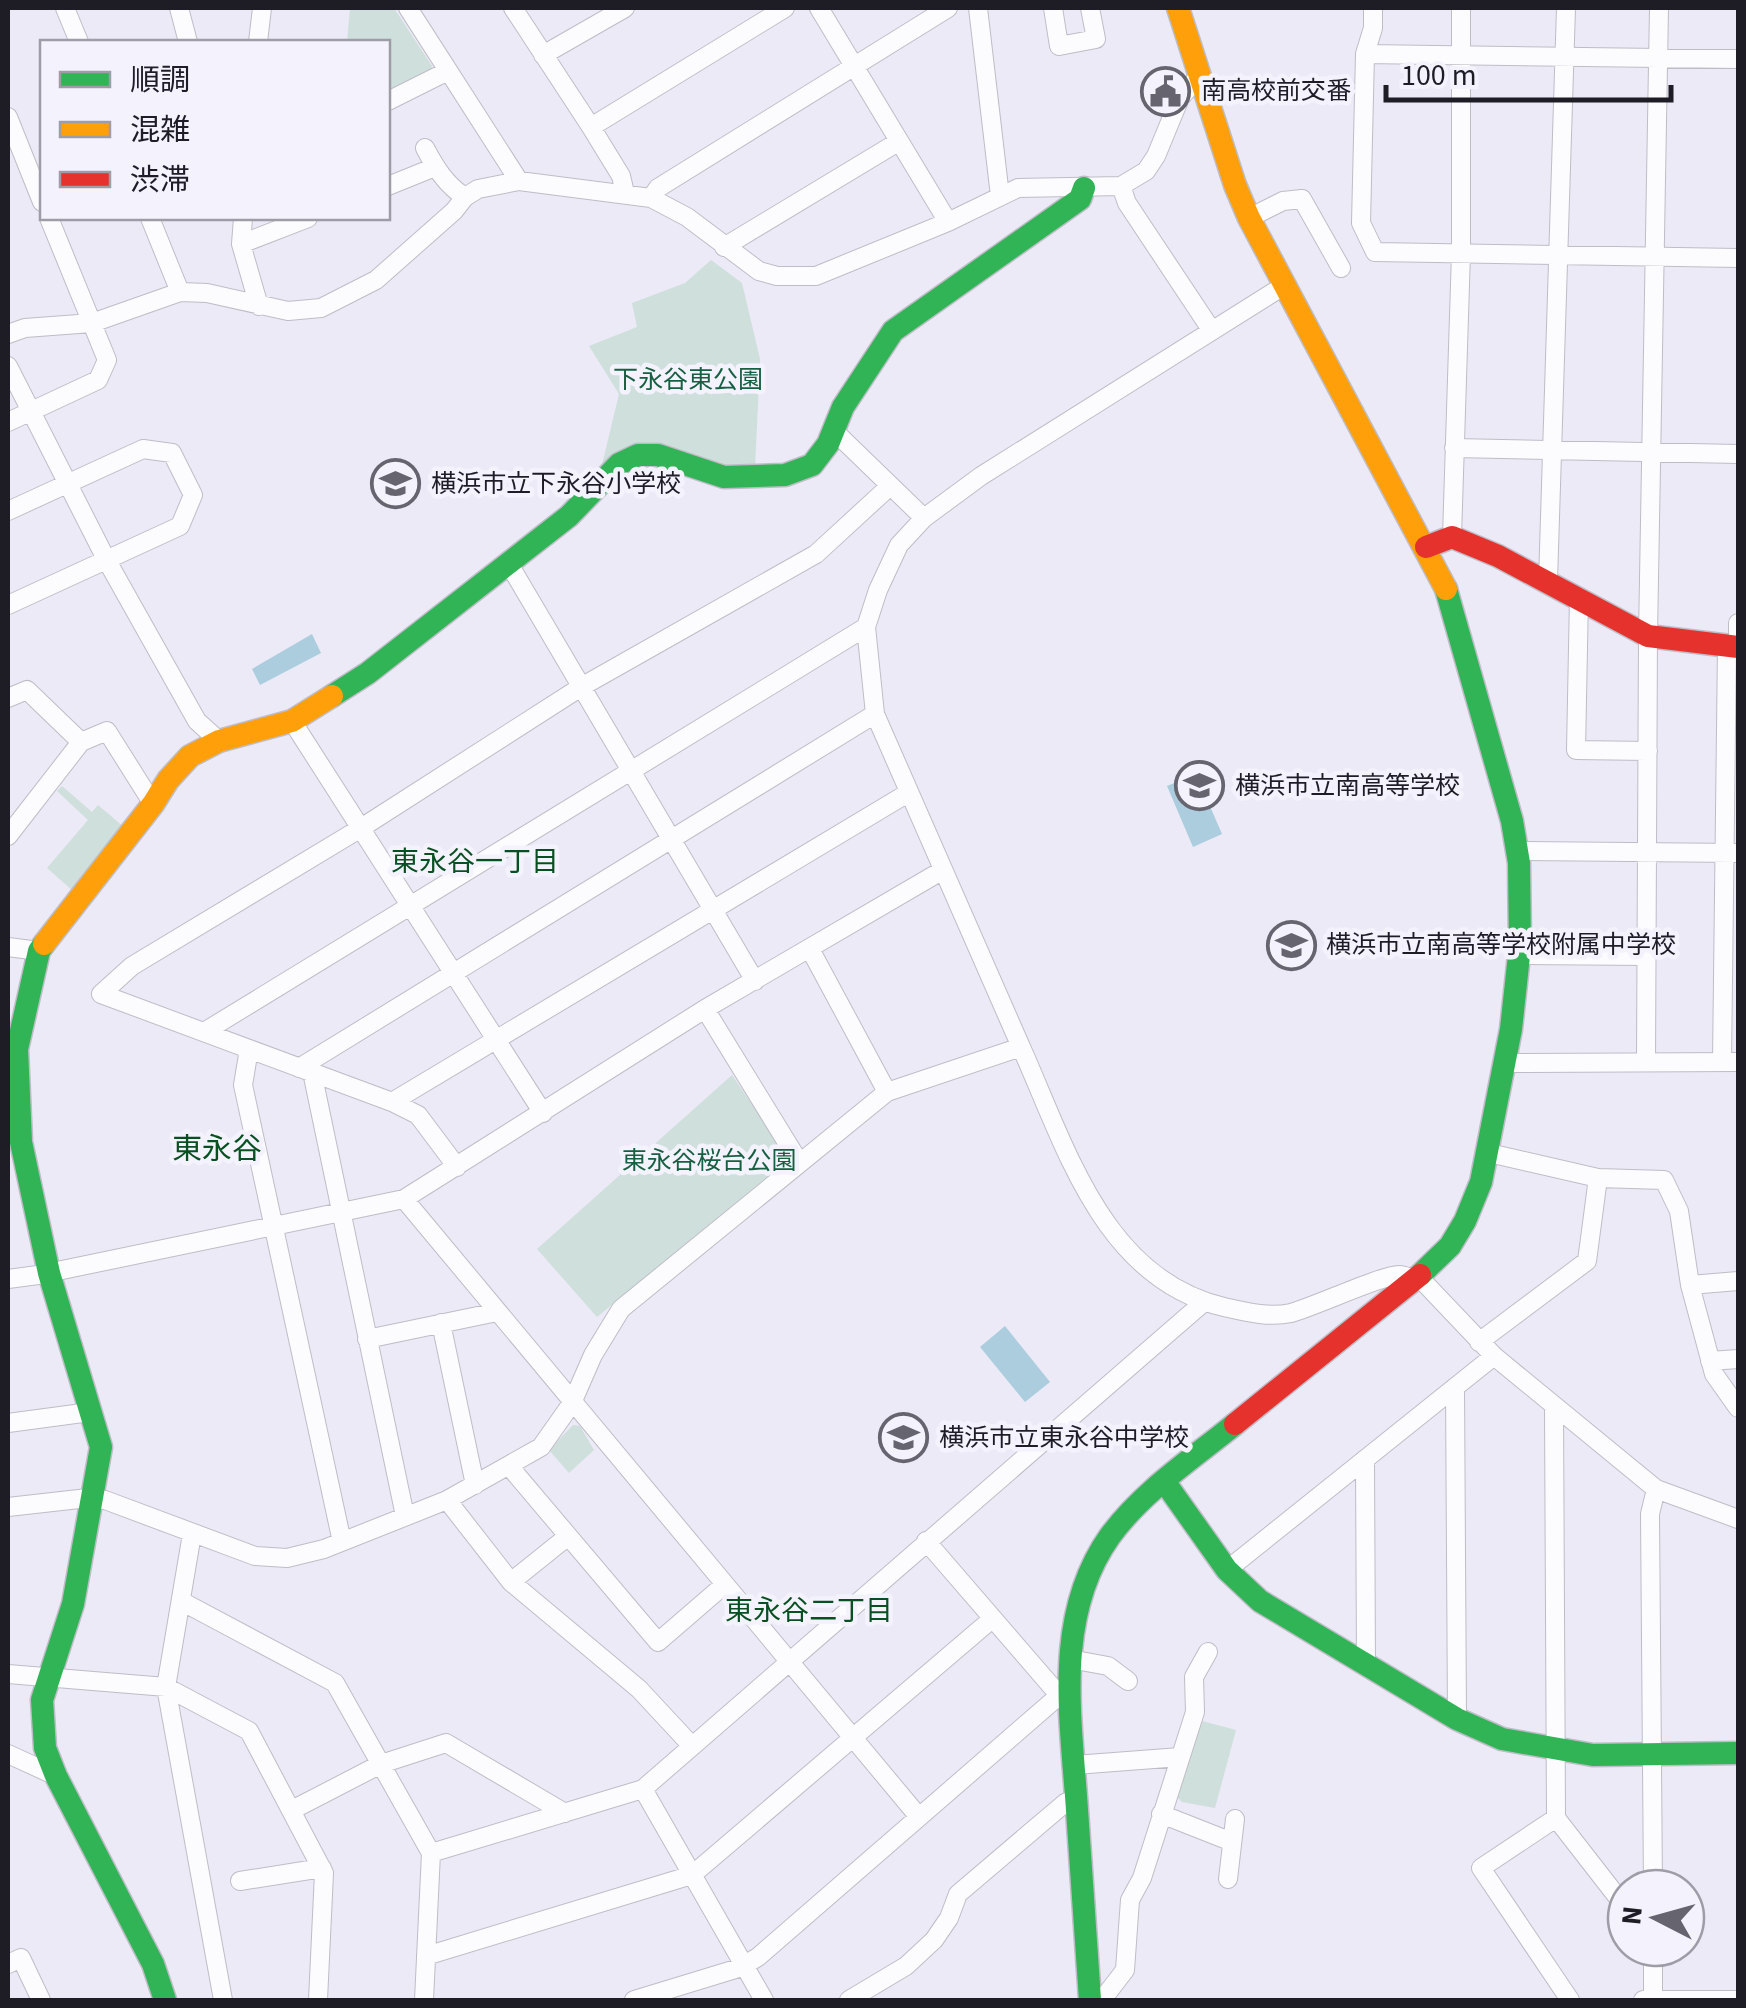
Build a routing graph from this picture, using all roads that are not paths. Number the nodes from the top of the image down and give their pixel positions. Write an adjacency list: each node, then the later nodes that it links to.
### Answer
1 (64, 8): 18 (street)
2 (179, 8): 19 (street)
3 (262, 8): 20 (street)
4 (408, 8): 28 (street)
5 (513, 8): 22 (street)
6 (625, 8): 22 (street)
7 (784, 8): 32 (street)
8 (820, 8): 27 (street)
9 (948, 8): 27 (street)
10 (978, 8): 41 (street)
11 (1053, 8): 12 (street)
12 (1090, 8)
13 (1178, 8): 29 (street)
14 (1373, 8): 21 (street)
15 (1461, 8): 23 (street)
16 (1566, 8): 24 (street)
17 (1659, 8): 25 (street)
18 (78, 40)
19 (187, 40)
20 (258, 40)
21 (1366, 54): 23 (street); 53 (street)
22 (542, 55): 32 (street)
23 (1461, 56): 24 (street); 53 (street)
24 (1564, 57): 25 (street); 54 (street)
25 (1658, 58): 26 (street); 55 (street)
26 (1738, 59)
27 (854, 66): 33 (street); 44 (street)
28 (448, 71): 30 (street); 36 (street)
29 (1200, 75): 38 (street); 45 (street)
30 (390, 100)
31 (8, 117): 42 (street)
32 (591, 127): 40 (street)
33 (898, 142): 50 (street); 52 (street)
34 (425, 148): 35 (street)
35 (435, 167): 37 (street); 43 (street)
36 (519, 181): 40 (street); 43 (street)
37 (390, 185)
38 (1121, 186): 39 (street); 62 (street)
39 (1084, 188): 41 (street); 67 (street)
40 (625, 193): 44 (street)
41 (1000, 196): 50 (street)
42 (40, 197)
43 (465, 197): 60 (street)
44 (651, 198): 52 (street)
45 (1250, 218): 57 (street); 58 (street)
46 (50, 220): 61 (street)
47 (151, 220): 59 (street)
48 (243, 220): 51 (street)
49 (303, 220): 51 (street)
50 (948, 222): 52 (street)
51 (241, 244): 60 (street)
52 (724, 247)
53 (1461, 254): 54 (street); 68 (street)
54 (1558, 255): 55 (street); 69 (street)
55 (1654, 257): 56 (street); 70 (street)
56 (1738, 258)
57 (1342, 268)
58 (1285, 285): 62 (street); 77 (street)
59 (180, 292): 60 (street); 61 (street)
60 (259, 306)
61 (92, 323): 63 (street); 65 (street)
62 (1212, 330): 75 (street)
63 (8, 334)
64 (8, 366): 65 (street)
65 (31, 411): 66 (street); 72 (street)
66 (8, 422)
67 (834, 430): 73 (street); 79 (street)
68 (1454, 448): 69 (street); 76 (street)
69 (1552, 450): 70 (street); 80 (street)
70 (1652, 452): 71 (street); 85 (street)
71 (1738, 454)
72 (67, 484): 74 (street); 78 (street); 78 (street)
73 (890, 486): 75 (street); 87 (street)
74 (8, 511)
75 (924, 518): 84 (street)
76 (1452, 537): 77 (street); 80 (street)
77 (1426, 548): 100 (street)
78 (106, 558): 82 (street); 91 (street)
79 (509, 564): 87 (street); 90 (street)
80 (1548, 581): 81 (street)
81 (1579, 597): 85 (street); 93 (street)
82 (8, 604)
83 (1738, 623): 86 (street)
84 (866, 626): 89 (street); 94 (street)
85 (1648, 636): 86 (street); 93 (street)
86 (1735, 647): 102 (street)
87 (581, 687): 94 (street); 97 (street)
88 (8, 698): 92 (street)
89 (874, 714): 95 (street); 99 (street)
90 (292, 721): 91 (street); 97 (street)
91 (219, 741): 96 (street)
92 (81, 742): 96 (street); 98 (street)
93 (1648, 751): 101 (street)
94 (631, 770): 99 (street); 104 (street)
95 (908, 793): 103 (street); 105 (street)
96 (153, 804): 108 (street)
97 (360, 828): 104 (street); 114 (street)
98 (8, 836)
99 (672, 839): 105 (street); 111 (street)
100 (1518, 851): 101 (street); 109 (street)
101 (1647, 852): 102 (street); 110 (street)
102 (1731, 853): 120 (street)
103 (943, 870): 107 (street); 116 (street)
104 (410, 906): 111 (street); 114 (street)
105 (713, 910): 112 (street); 115 (street)
106 (8, 946): 108 (street)
107 (810, 949): 112 (street); 123 (street)
108 (38, 951): 118 (street)
109 (1521, 955): 110 (street); 121 (street)
110 (1646, 956): 119 (street)
111 (454, 973): 115 (street); 122 (street)
112 (755, 981): 113 (street)
113 (706, 1009): 125 (street); 127 (street)
114 (204, 1032): 117 (street)
115 (497, 1040): 124 (street); 125 (street)
116 (1021, 1047): 123 (street); 138 (street)
117 (249, 1049): 122 (street); 132 (street)
118 (12, 1050): 133 (street)
119 (1646, 1062): 120 (street); 121 (street)
120 (1730, 1062)
121 (1504, 1063): 126 (street)
122 (306, 1070): 124 (street); 131 (street)
123 (888, 1092): 127 (street)
124 (392, 1102): 128 (street)
125 (543, 1112): 128 (street)
126 (1489, 1152): 129 (street); 135 (street)
127 (799, 1162): 147 (street)
128 (458, 1166): 130 (street)
129 (1598, 1178): 137 (street); 142 (street)
130 (404, 1199): 131 (street); 139 (street)
131 (340, 1212): 132 (street); 141 (street)
132 (272, 1227): 133 (street); 165 (street)
133 (50, 1273): 134 (street); 150 (street)
134 (8, 1278)
135 (1416, 1278): 138 (street); 142 (street); 154 (street)
136 (1738, 1281): 137 (street)
137 (1690, 1284): 145 (street)
138 (1204, 1302): 164 (street)
139 (497, 1312): 140 (street); 147 (street)
140 (441, 1324): 141 (street); 155 (street)
141 (367, 1338): 160 (street)
142 (1479, 1342): 143 (street)
143 (1494, 1356): 146 (street); 148 (street)
144 (1738, 1360): 145 (street)
145 (1710, 1362): 149 (street)
146 (1455, 1387): 152 (street); 180 (street)
147 (572, 1402): 153 (street); 168 (street)
148 (1554, 1408): 156 (street); 183 (street)
149 (1738, 1408)
150 (90, 1412): 151 (street); 157 (street)
151 (8, 1423)
152 (1365, 1459): 166 (street); 174 (street)
153 (509, 1466): 155 (street); 163 (street)
154 (1164, 1481): 166 (street); 172 (street)
155 (474, 1485): 158 (street)
156 (1656, 1489): 161 (street); 186 (street)
157 (92, 1499): 159 (street); 162 (street); 176 (street)
158 (447, 1500): 160 (street); 167 (street)
159 (8, 1507)
160 (406, 1516): 165 (street)
161 (1738, 1520)
162 (192, 1534): 165 (street); 169 (street)
163 (567, 1536): 167 (street); 168 (street)
164 (926, 1541): 170 (street); 173 (street)
165 (342, 1542)
166 (1227, 1570): 174 (street)
167 (511, 1582): 182 (street)
168 (724, 1584): 173 (street)
169 (180, 1601): 178 (street); 188 (street)
170 (992, 1619): 179 (street); 181 (street)
171 (1208, 1652): 187 (street)
172 (1070, 1659): 177 (street); 179 (street)
173 (788, 1661): 181 (street); 182 (street)
174 (1366, 1666): 180 (street)
175 (8, 1674): 176 (street)
176 (47, 1678): 178 (street); 190 (street)
177 (1128, 1681)
178 (166, 1687): 193 (street); 214 (street)
179 (1064, 1691): 189 (street); 196 (street)
180 (1457, 1719): 183 (street)
181 (852, 1738): 196 (street); 203 (street)
182 (692, 1746): 191 (street)
183 (1556, 1750): 186 (street); 197 (street)
184 (1738, 1753): 186 (street)
185 (8, 1754): 190 (street)
186 (1651, 1754): 202 (street)
187 (1180, 1758): 189 (street); 195 (street)
188 (381, 1764): 193 (street); 194 (street); 200 (street)
189 (1075, 1765): 192 (street)
190 (56, 1776): 213 (street)
191 (643, 1790): 194 (street); 203 (street)
192 (1078, 1797): 219 (street); 220 (street)
193 (292, 1810): 201 (street)
194 (565, 1813): 200 (street)
195 (1162, 1814): 199 (street); 221 (street)
196 (919, 1817): 209 (street)
197 (1556, 1818): 206 (street); 222 (street)
198 (1235, 1819): 199 (street)
199 (1232, 1842): 204 (street)
200 (431, 1853): 207 (street)
201 (322, 1868): 205 (street); 215 (street)
202 (1652, 1868)
203 (692, 1875): 207 (street); 209 (street)
204 (1228, 1879)
205 (240, 1881)
206 (1606, 1882)
207 (426, 1956): 216 (street)
208 (8, 1964): 212 (street)
209 (744, 1965): 217 (street); 218 (street)
210 (1653, 1968): 211 (street)
211 (1653, 1999): 223 (street); 224 (street)
212 (41, 2000)
213 (166, 2000)
214 (223, 2000)
215 (318, 2000)
216 (424, 2000)
217 (634, 2000)
218 (764, 2000)
219 (848, 2000)
220 (1090, 2000)
221 (1102, 2000)
222 (1570, 2000)
223 (1643, 2000)
224 (1738, 2000)

